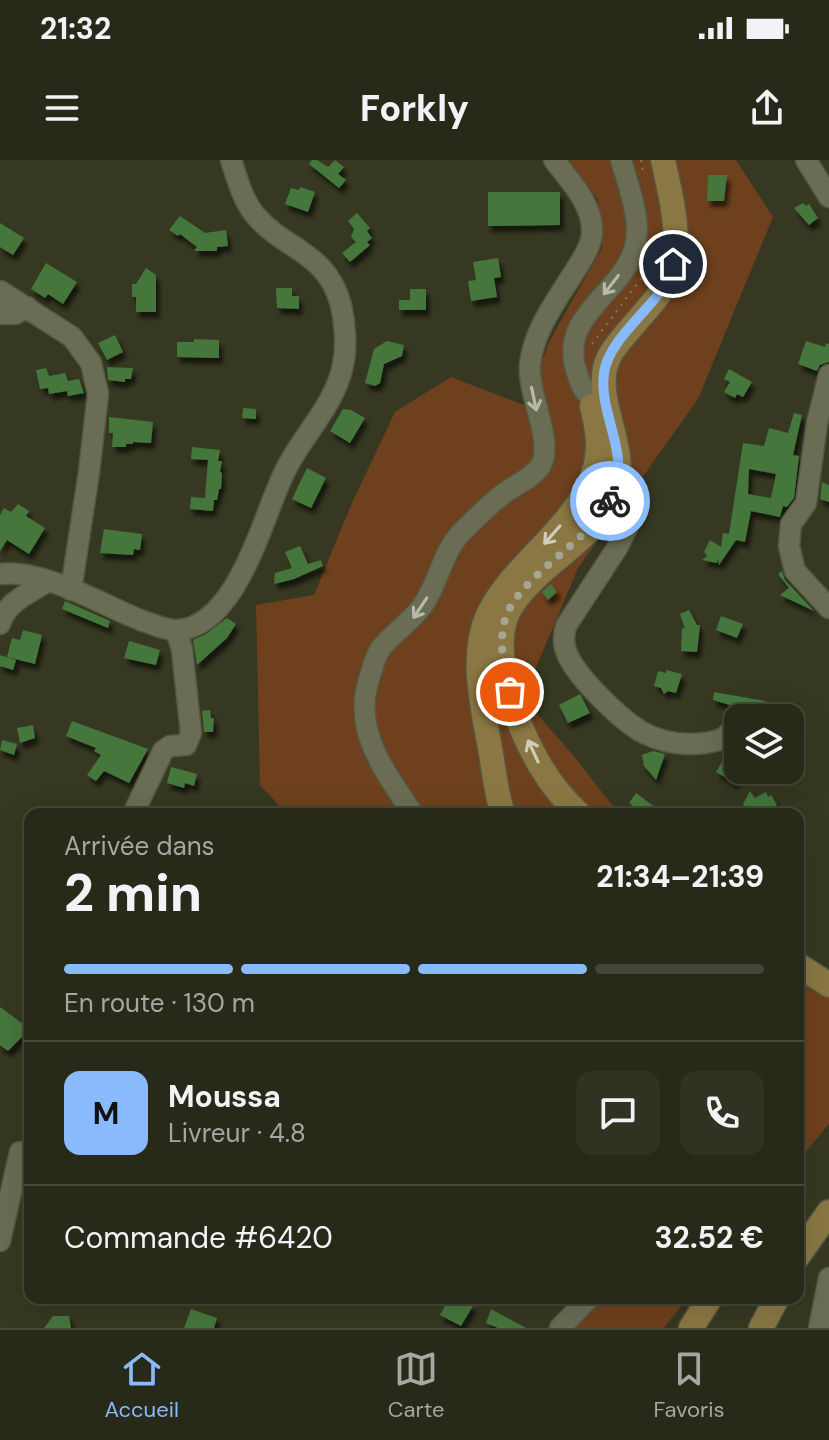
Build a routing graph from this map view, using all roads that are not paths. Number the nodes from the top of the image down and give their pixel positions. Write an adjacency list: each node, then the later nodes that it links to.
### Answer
1 (231, 160): 20 (street)
2 (554, 160): 23 (street, one-way to 23)
3 (621, 160): 12 (street, one-way to 12)
4 (648, 160): 12 (main road)
5 (663, 160): 14 (main road)
6 (806, 160): 7 (street)
7 (828, 191)
8 (0, 291): 9 (street)
9 (27, 307): 10 (street); 17 (street)
10 (0, 314)
11 (829, 375): 18 (street)
12 (590, 396): 13 (main road)
13 (598, 450): 14 (street); 24 (main road, one-way to 24)
14 (617, 481): 21 (street); 25 (main road, one-way to 14)
15 (0, 574): 16 (street)
16 (47, 582): 17 (street); 19 (street)
17 (71, 590): 20 (street)
18 (829, 608)
19 (0, 624)
20 (176, 631): 22 (street)
21 (724, 738)
22 (136, 808)
23 (409, 808)
24 (502, 808)
25 (573, 808)
26 (804, 968): 27 (main road)
27 (827, 979)
28 (17, 1150): 30 (street)
29 (829, 1212): 31 (main road)
30 (0, 1241)
31 (804, 1247)
32 (829, 1278): 39 (street)
33 (583, 1304): 36 (street)
34 (706, 1304): 37 (main road)
35 (774, 1304): 38 (main road)
36 (560, 1328)
37 (691, 1328)
38 (761, 1328)
39 (819, 1328)

